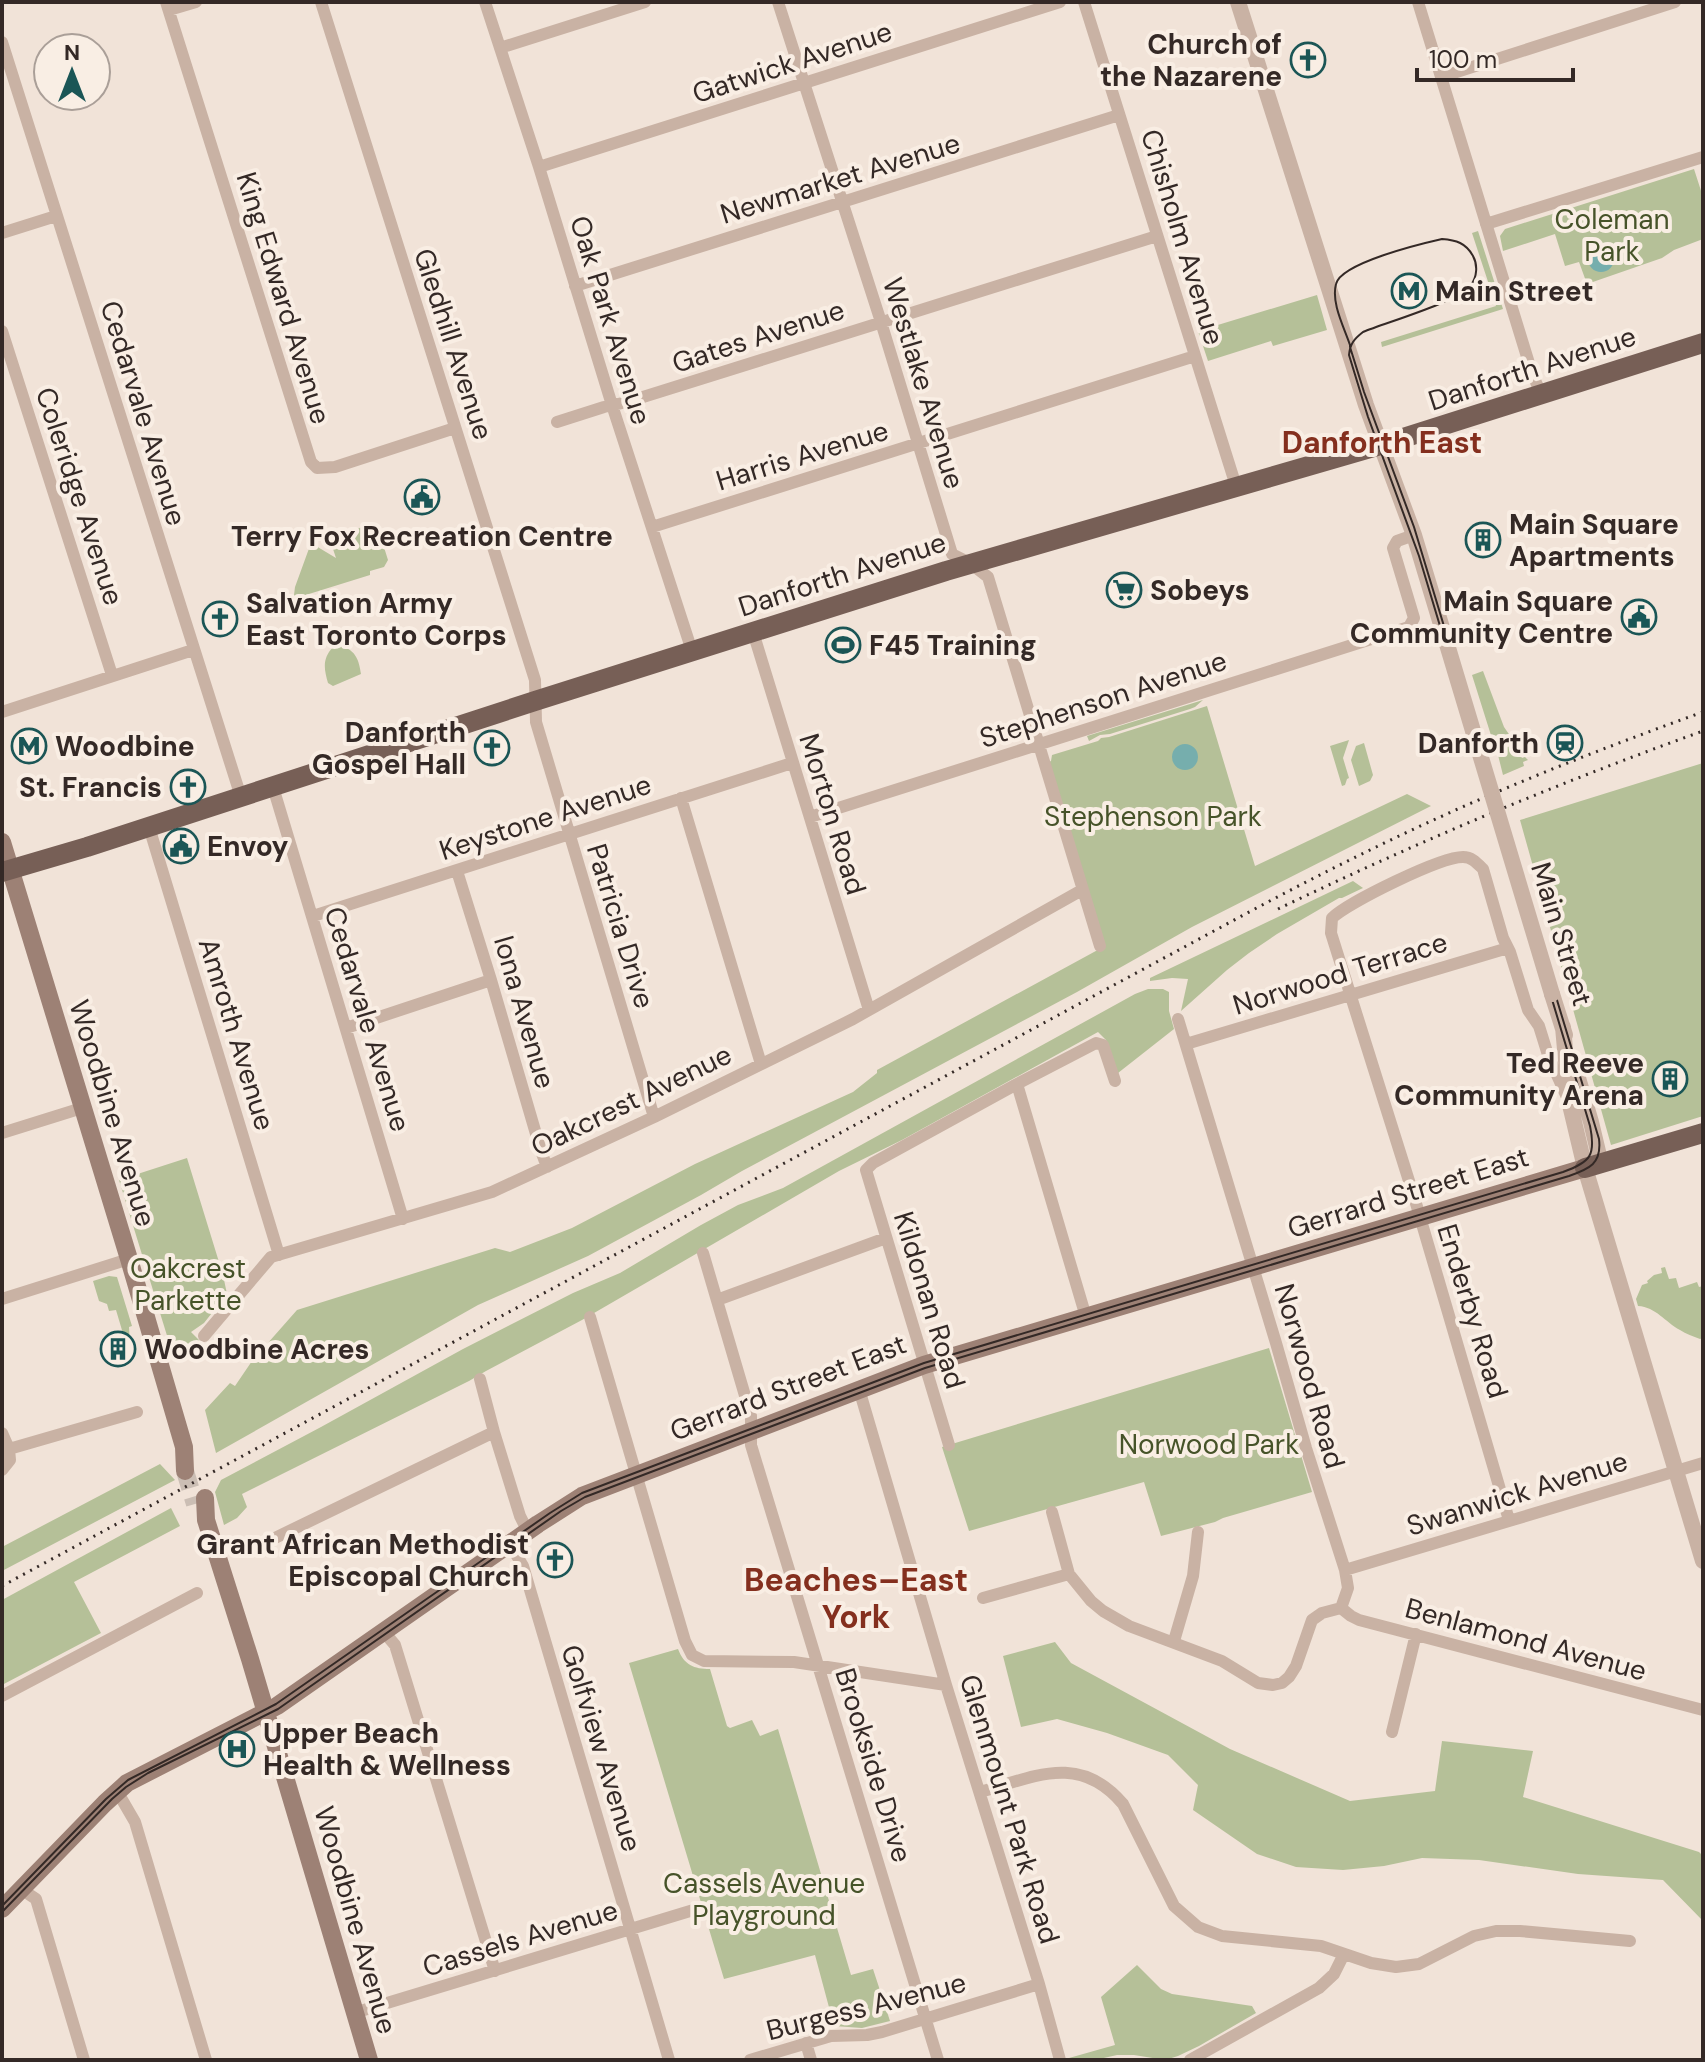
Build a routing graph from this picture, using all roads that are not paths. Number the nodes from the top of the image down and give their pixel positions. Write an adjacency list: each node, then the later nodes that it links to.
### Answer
1 (196, 2): 11 (street)
2 (321, 2): 33 (street, Gledhill Avenue)
3 (485, 2): 14 (street, Oak Park Avenue)
4 (645, 2): 14 (street)
5 (778, 2): 16 (street, Westlake Avenue)
6 (1060, 2): 16 (street, Gatwick Avenue)
7 (1084, 2): 17 (street, Chisholm Avenue)
8 (1238, 2): 35 (street, Main Street)
9 (1418, 2): 15 (street)
10 (1675, 2): 12 (street)
11 (168, 6): 33 (street, King Edward Avenue)
12 (1642, 7): 15 (street)
13 (2, 42): 21 (street, Cedarvale Avenue)
14 (500, 48): 19 (street, Oak Park Avenue)
15 (1441, 77): 22 (street)
16 (804, 83): 19 (street, Gatwick Avenue); 20 (street, Westlake Avenue)
17 (1119, 115): 20 (street, Newmarket Avenue); 24 (street, Chisholm Avenue)
18 (1703, 157): 22 (street)
19 (539, 167): 25 (street, Oak Park Avenue)
20 (841, 203): 25 (street, Newmarket Avenue); 26 (street, Westlake Avenue)
21 (56, 216): 23 (street); 41 (street, Cedarvale Avenue)
22 (1486, 224): 30 (street)
23 (2, 233)
24 (1157, 236): 26 (street, Gates Avenue); 29 (street, Chisholm Avenue)
25 (575, 286): 31 (street, Oak Park Avenue)
26 (881, 322): 31 (street, Gates Avenue); 34 (street, Westlake Avenue)
27 (2, 331): 43 (street, Coleridge Avenue)
28 (1703, 343): 30 (main road, Danforth Avenue)
29 (1195, 356): 34 (street, Harris Avenue); 36 (street, Chisholm Avenue)
30 (1541, 394): 35 (main road, Danforth Avenue)
31 (612, 405): 32 (street, Gates Avenue); 37 (street, Oak Park Avenue)
32 (557, 422)
33 (455, 428): 44 (street, Gledhill Avenue)
34 (919, 443): 37 (street, Harris Avenue); 39 (street, Westlake Avenue)
35 (1381, 445): 36 (main road, Danforth Avenue); 38 (street, Main Street)
36 (1236, 486): 39 (main road, Danforth Avenue)
37 (652, 527): 42 (street, Oak Park Avenue)
38 (1414, 535): 46 (street, Stephenson Avenue); 66 (street, Main Street, bridge)
39 (970, 563): 40 (main road, Danforth Avenue); 46 (street, Westlake Avenue)
40 (753, 632): 42 (main road, Danforth Avenue); 47 (street, Morton Road)
41 (193, 650): 43 (street); 49 (street, Cedarvale Avenue)
42 (692, 651): 44 (main road, Danforth Avenue)
43 (112, 675): 45 (street)
44 (535, 701): 48 (main road, Danforth Avenue); 53 (street, Patricia Drive)
45 (2, 712)
46 (1038, 745): 51 (street, Stephenson Avenue); 57 (street, Westlake Avenue)
47 (792, 763): 50 (street, Keystone Avenue); 51 (street, Morton Road)
48 (273, 787): 49 (main road, Danforth Avenue); 58 (street, Cedarvale Avenue)
49 (241, 797): 52 (main road, Danforth Avenue)
50 (681, 798): 53 (street, Keystone Avenue); 69 (street)
51 (810, 817): 64 (street, Morton Road)
52 (149, 827): 55 (main road, Danforth Avenue); 83 (street, Amroth Avenue)
53 (569, 835): 56 (street, Keystone Avenue); 74 (street, Patricia Drive)
54 (2, 842): 55 (main road, Woodbine Avenue)
55 (6, 871): 73 (main road, Woodbine Avenue)
56 (457, 871): 58 (street, Keystone Avenue); 62 (street, Iona Avenue)
57 (1082, 890): 60 (street, Westlake Avenue); 64 (street, Oakcrest Avenue)
58 (313, 916): 67 (street, Cedarvale Avenue)
59 (1331, 933): 61 (street, Main Street); 63 (street, Enderby Road)
60 (1100, 946)
61 (1508, 948): 63 (street, Norwood Terrace); 72 (street, Main Street)
62 (491, 980): 67 (street); 78 (street, Iona Avenue)
63 (1349, 994): 68 (street, Norwood Terrace); 79 (street, Enderby Road)
64 (869, 1010): 69 (street, Oakcrest Avenue)
65 (1178, 1019): 68 (street, Norwood Road)
66 (1563, 1027): 72 (street, Main Street); 77 (street, Main Street)
67 (346, 1028): 80 (street, Cedarvale Avenue)
68 (1186, 1044): 85 (street, Norwood Road)
69 (761, 1064): 74 (street, Oakcrest Avenue)
70 (1115, 1081): 71 (street)
71 (1017, 1084): 81 (street, Kildonan Road); 89 (street)
72 (1570, 1105): 77 (street, Main Street)
73 (82, 1108): 75 (street); 84 (main road, Woodbine Avenue)
74 (654, 1117): 78 (street, Oakcrest Avenue)
75 (2, 1133)
76 (1703, 1133): 77 (main road, Gerrard Street East)
77 (1593, 1166): 79 (main road, Gerrard Street East); 103 (street, Main Street)
78 (547, 1167): 80 (street, Oakcrest Avenue)
79 (1420, 1217): 85 (main road, Gerrard Street East); 107 (street, Enderby Road)
80 (403, 1219): 83 (street, Oakcrest Avenue)
81 (886, 1238): 87 (street); 91 (street, Kildonan Road)
82 (703, 1253): 87 (street, Brookside Drive)
83 (279, 1255): 90 (street, Oakcrest Avenue)
84 (129, 1259): 86 (street); 101 (main road, Woodbine Avenue)
85 (1253, 1267): 89 (main road, Gerrard Street East); 113 (street, Norwood Road)
86 (2, 1299)
87 (717, 1300): 95 (street, Brookside Drive)
88 (590, 1317): 104 (street)
89 (1086, 1317): 91 (main road, Gerrard Street East)
90 (204, 1336)
91 (924, 1365): 93 (main road, Gerrard Street East); 98 (street, Kildonan Road)
92 (480, 1379): 96 (street)
93 (859, 1389): 95 (main road, Gerrard Street East); 122 (street, Glenmount Park Road)
94 (137, 1412): 99 (street)
95 (751, 1430): 104 (main road, Gerrard Street East); 121 (street, Brookside Drive)
96 (494, 1432): 108 (street); 111 (street)
97 (2, 1433): 99 (street)
98 (949, 1445)
99 (9, 1449): 102 (street)
100 (1703, 1463): 103 (street, Swanwick Avenue)
101 (190, 1468)
102 (2, 1470)
103 (1676, 1471): 107 (street, Swanwick Avenue); 112 (street, Main Street)
104 (637, 1474): 108 (main road, Gerrard Street East); 121 (street)
105 (200, 1501): 125 (main road, Woodbine Avenue)
106 (1052, 1512): 114 (street)
107 (1509, 1520): 113 (street, Swanwick Avenue)
108 (528, 1532): 110 (main road, Gerrard Street East)
109 (1198, 1532): 120 (street)
110 (510, 1544): 118 (main road, Gerrard Street East); 131 (street, Golfview Avenue)
111 (250, 1550)
112 (1703, 1561)
113 (1345, 1570): 117 (street, Norwood Road)
114 (1069, 1574): 116 (street); 120 (street)
115 (197, 1593): 123 (street)
116 (983, 1598)
117 (1341, 1608): 119 (street, Benlamond Avenue); 120 (street)
118 (384, 1632): 125 (main road, Gerrard Street East); 134 (street)
119 (1416, 1634): 124 (street, Benlamond Avenue); 126 (street)
120 (1174, 1641)
121 (819, 1667): 122 (street); 137 (street, Brookside Drive)
122 (946, 1685): 128 (street, Glenmount Park Road)
123 (2, 1696)
124 (1703, 1710)
125 (266, 1713): 127 (main road, Gerrard Street East); 136 (main road, Woodbine Avenue)
126 (1392, 1732)
127 (117, 1791): 129 (main road, Gerrard Street East); 140 (street)
128 (980, 1792): 133 (street); 135 (street, Glenmount Park Road)
129 (9, 1897): 139 (street)
130 (700, 1908): 131 (street, Cassels Avenue)
131 (631, 1929): 134 (street, Cassels Avenue); 142 (street, Golfview Avenue)
132 (1630, 1941): 133 (street)
133 (1344, 1954): 147 (street)
134 (495, 1971): 136 (street, Cassels Avenue)
135 (1039, 1984): 137 (street, Burgess Avenue); 146 (street, Glenmount Park Road)
136 (354, 2013): 141 (main road, Woodbine Avenue)
137 (926, 2019): 138 (street, Burgess Avenue); 145 (street, Brookside Drive)
138 (806, 2043): 143 (street, Burgess Avenue); 144 (street)
139 (84, 2060)
140 (206, 2060)
141 (369, 2060)
142 (669, 2060)
143 (750, 2060)
144 (811, 2060)
145 (938, 2060)
146 (1060, 2060)
147 (1190, 2060)

